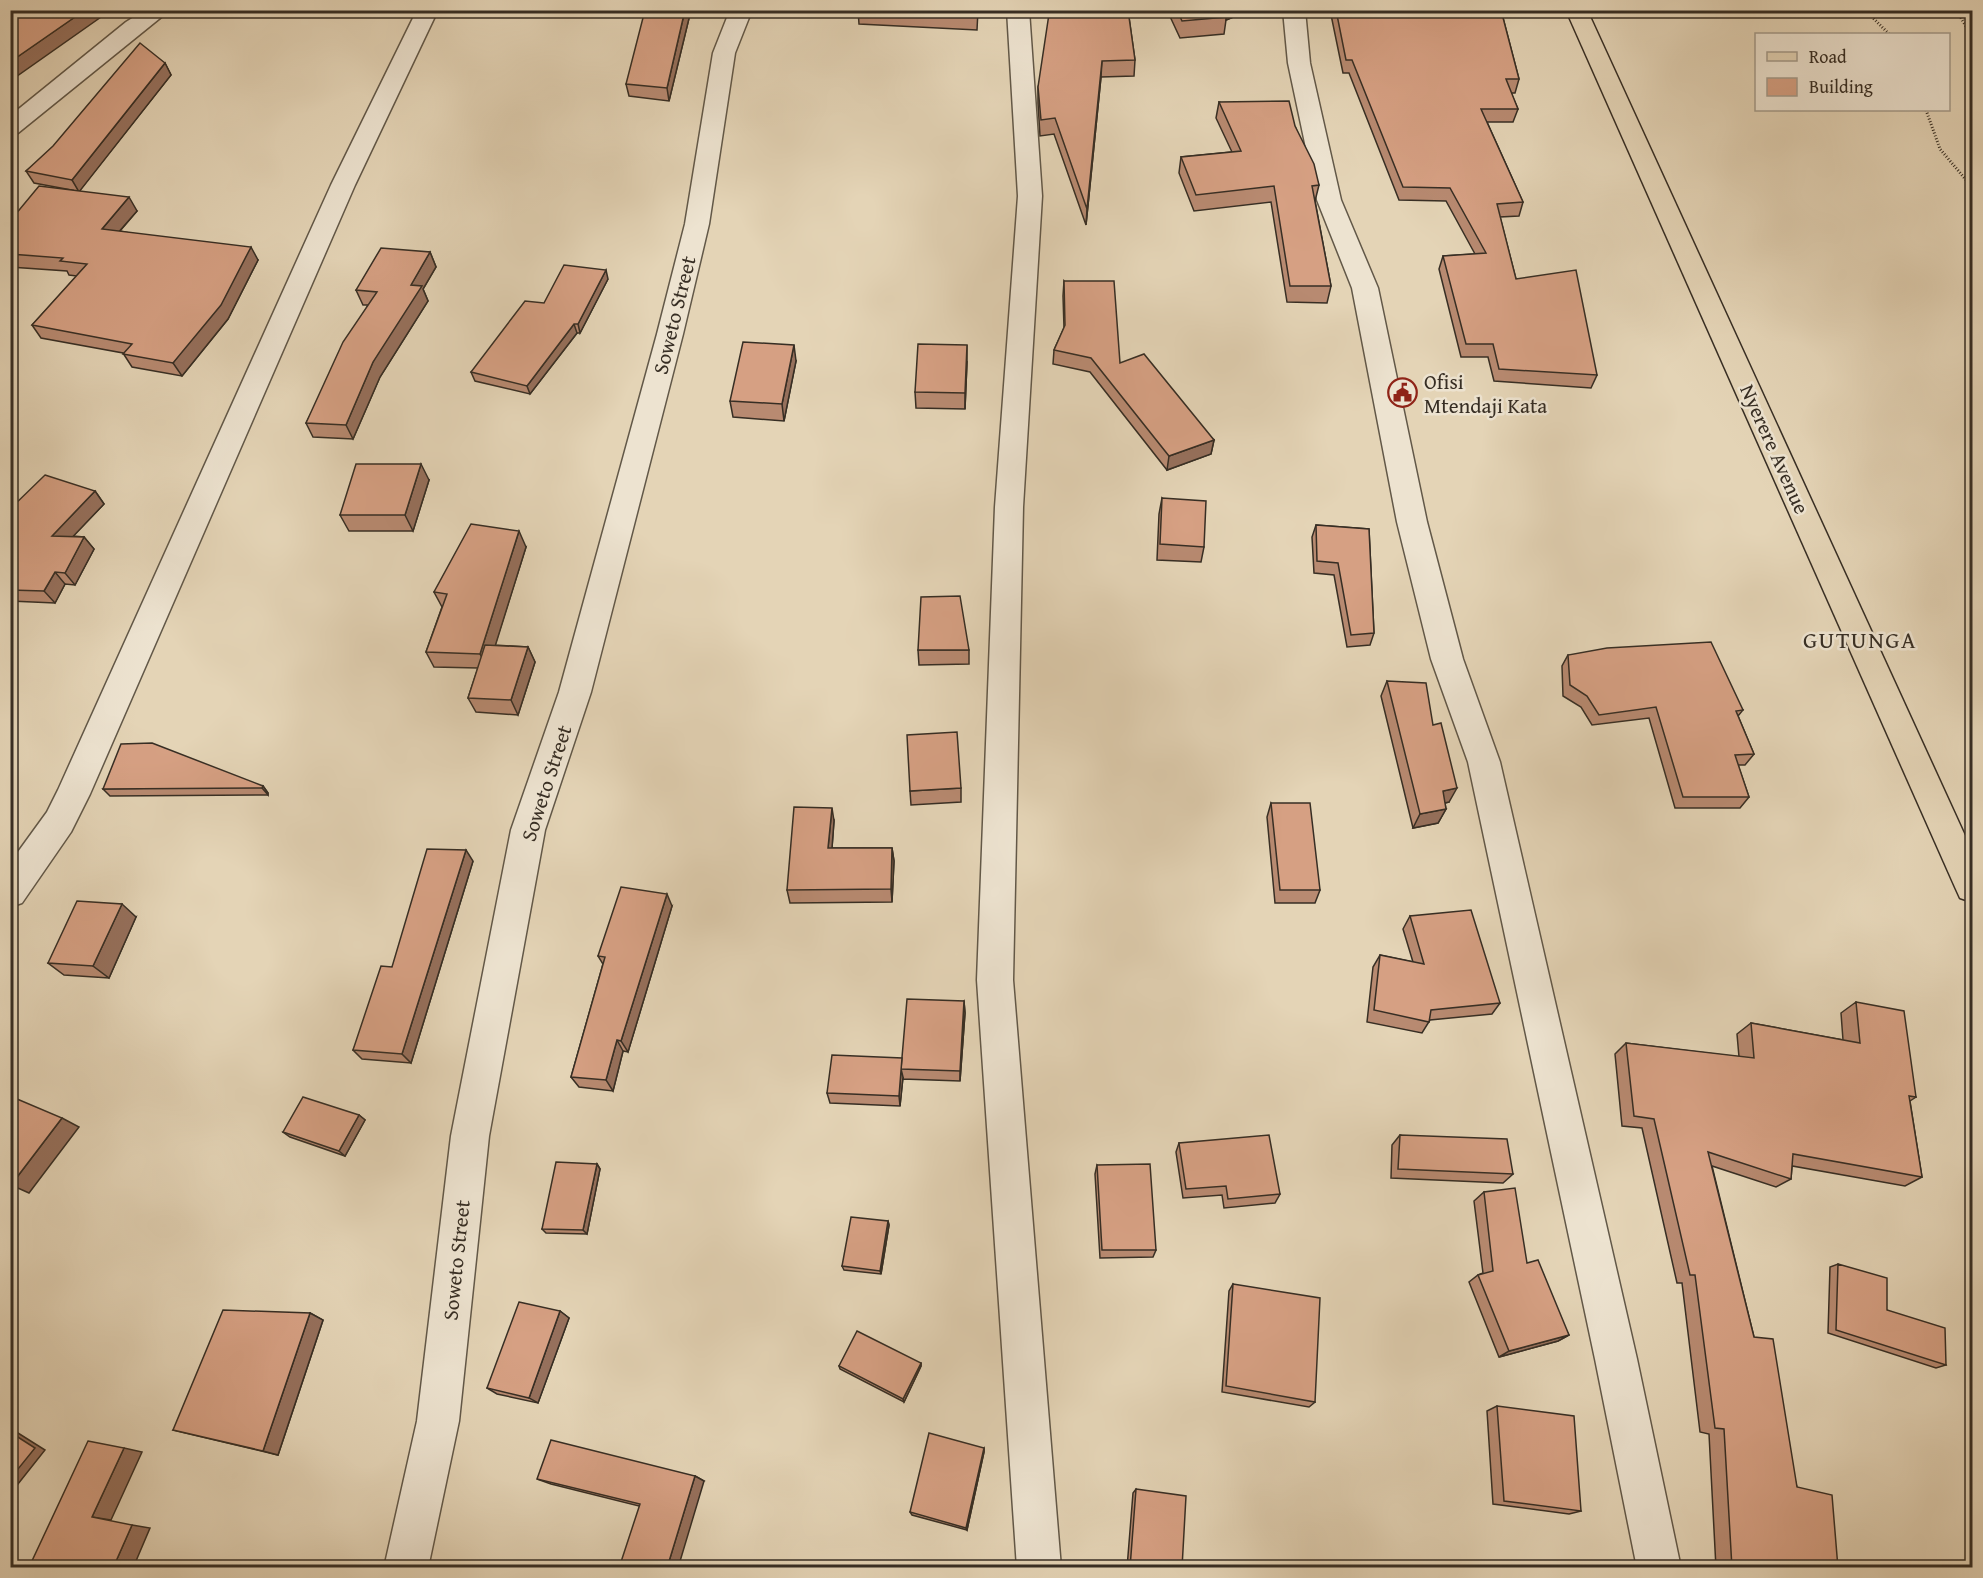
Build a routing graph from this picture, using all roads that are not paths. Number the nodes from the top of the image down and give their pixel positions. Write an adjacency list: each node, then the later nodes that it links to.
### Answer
1 (160, 10): 7 (street)
2 (428, 10): 8 (street)
3 (741, 10): 10 (street, Soweto Street)
4 (1018, 10): 11 (street)
5 (1294, 10): 12 (street)
6 (1575, 10): 9 (main road, Nyerere Avenue)
7 (10, 128)
8 (14, 880)
9 (1972, 887)
10 (406, 1568)
11 (1039, 1568)
12 (1659, 1568)

